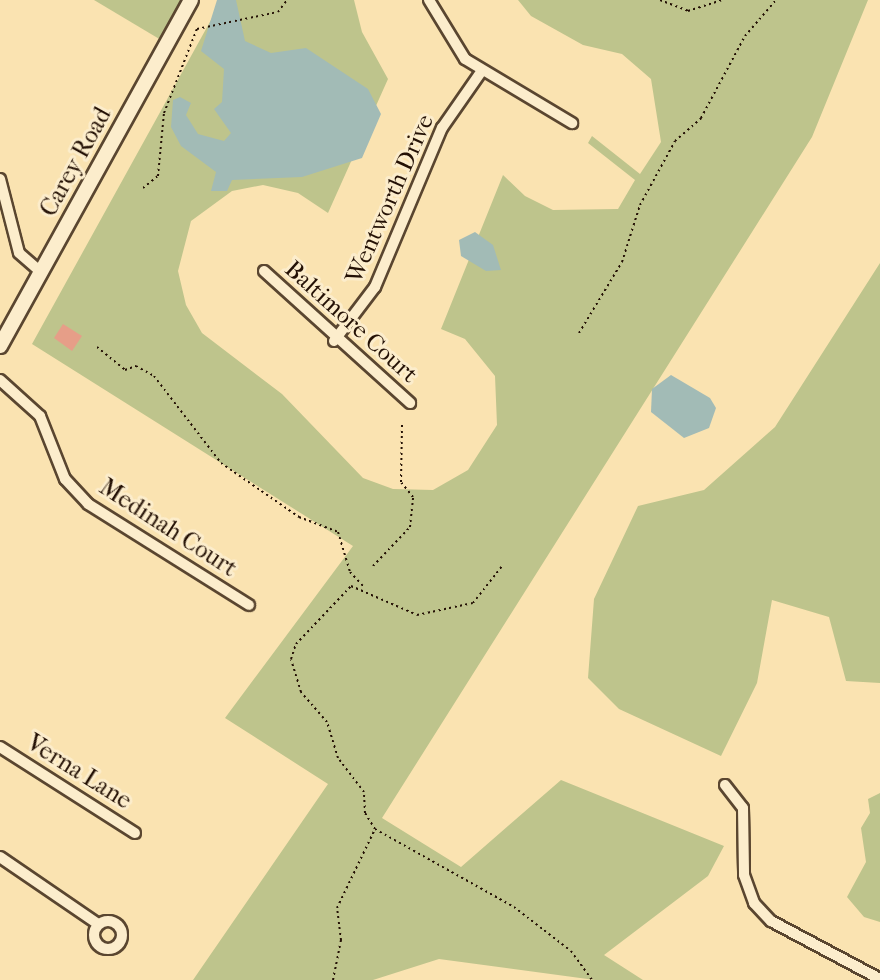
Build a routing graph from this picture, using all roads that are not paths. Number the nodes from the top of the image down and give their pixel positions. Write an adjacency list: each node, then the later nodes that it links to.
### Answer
1 (191, 0): 7 (street, Carey Road)
2 (429, 0): 3 (street)
3 (481, 72): 4 (street); 8 (street, Wentworth Drive)
4 (572, 123)
5 (0, 179): 7 (street)
6 (264, 271): 8 (street, Baltimore Court)
7 (41, 272): 9 (street, Carey Road)
8 (334, 341): 11 (street, Baltimore Court)
9 (0, 346)
10 (0, 380): 12 (street, Medinah Court)
11 (410, 403)
12 (249, 606)
13 (0, 747): 15 (street, Verna Lane)
14 (725, 785): 18 (street)
15 (135, 833)
16 (0, 857): 17 (street)
17 (98, 924)
18 (880, 979)

